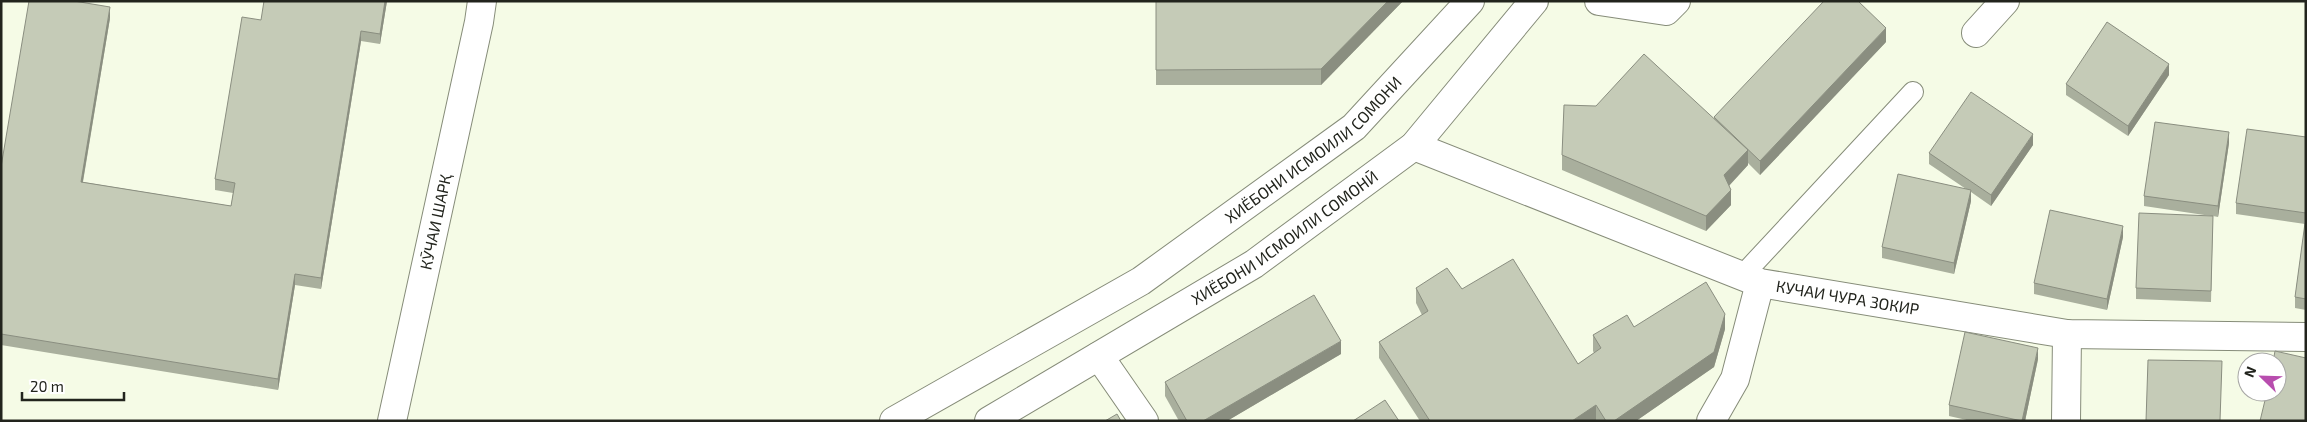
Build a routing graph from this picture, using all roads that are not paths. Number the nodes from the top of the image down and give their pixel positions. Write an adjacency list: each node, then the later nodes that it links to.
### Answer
1 (1470, 1): 15 (main road, ХИЁБОНИ ИСМОИЛИ СОМОНИ)
2 (1534, 1): 9 (main road, ХИЁБОНИ ИСМОИЛИ СОМОНӢ)
3 (1599, 1): 4 (main road)
4 (1676, 1)
5 (2005, 1): 7 (main road)
6 (480, 12): 14 (main road, КӮЧАИ ШАРҚ)
7 (1976, 34)
8 (1913, 92): 10 (lane)
9 (1414, 146): 10 (main road, КУЧАИ ЧУРА ЗОКИР); 13 (main road, ХИЁБОНИ ИСМОИЛИ СОМОНӢ)
10 (1751, 280): 11 (main road, КУЧАИ ЧУРА ЗОКИР); 18 (main road)
11 (2067, 334): 12 (main road, КУЧАИ ЧУРА ЗОКИР); 19 (main road)
12 (2306, 337)
13 (1099, 356): 16 (main road, ХИЁБОНИ ИСМОИЛИ СОМОНӢ); 17 (main road)
14 (392, 421)
15 (894, 421)
16 (989, 421)
17 (1144, 421)
18 (1711, 421)
19 (2066, 421)

